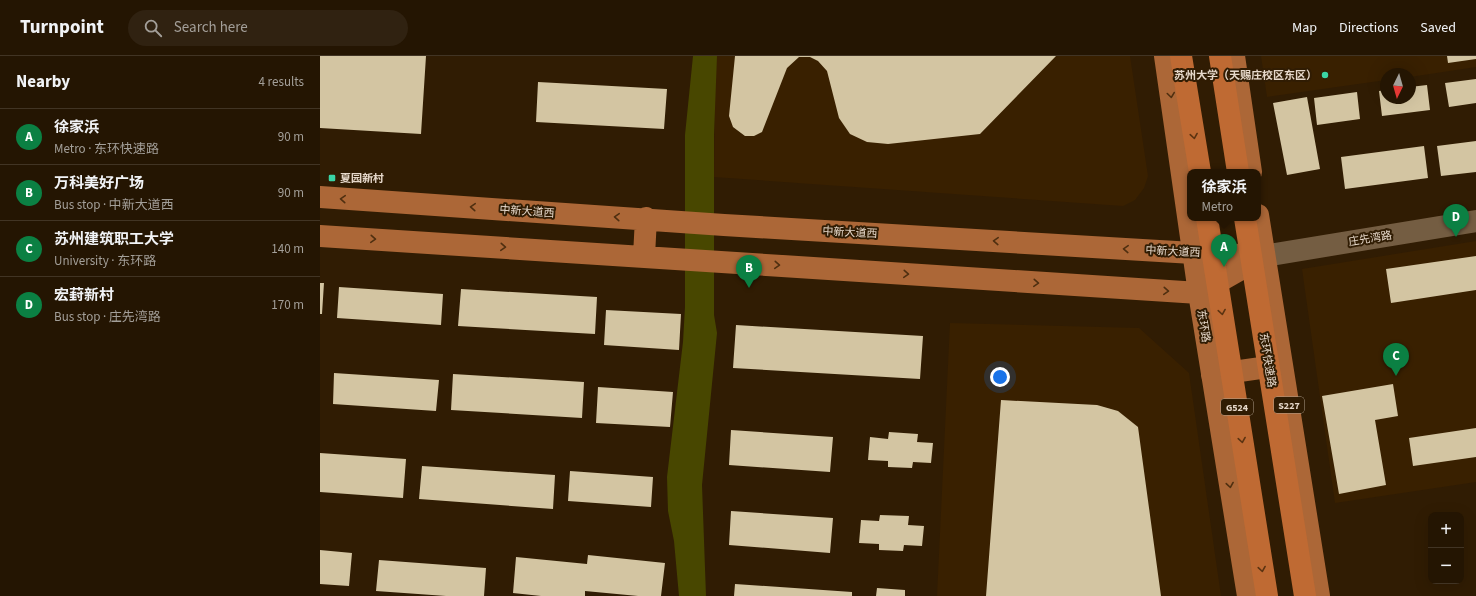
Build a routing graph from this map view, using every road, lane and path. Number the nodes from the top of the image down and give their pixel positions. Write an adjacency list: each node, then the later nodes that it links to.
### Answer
1 (1165, 56): 9 (main road, 东环路, one-way to 9)
2 (1182, 56): 5 (highway, one-way to 5)
3 (1220, 56): 6 (highway)
4 (1234, 56): 7 (main road)
5 (1200, 169)
6 (1238, 169)
7 (1251, 169)
8 (320, 197): 10 (main road, 中新大道西, one-way to 8)
9 (1187, 211)
10 (646, 218): 17 (main road, 中新大道西, one-way to 10); 18 (main road)
11 (1188, 221): 17 (main road, 东环路, one-way to 17)
12 (1207, 221): 24 (highway, G524, one-way to 24)
13 (1245, 221): 25 (highway, 东环快速路)
14 (1259, 221): 19 (main road, S227)
15 (1476, 221): 19 (street, 庄先湾路)
16 (320, 236): 18 (main road, one-way to 18)
17 (1193, 253): 19 (main road, 中新大道西); 20 (main road, 东环路)
18 (644, 256): 20 (main road, one-way to 20)
19 (1264, 256): 20 (main road); 21 (main road, S227)
20 (1199, 293): 22 (main road, 东环路)
21 (1282, 365): 22 (main road); 26 (main road, S227)
22 (1212, 375): 23 (main road, 东环路, one-way to 23)
23 (1248, 596)
24 (1267, 596)
25 (1305, 596)
26 (1319, 596)

